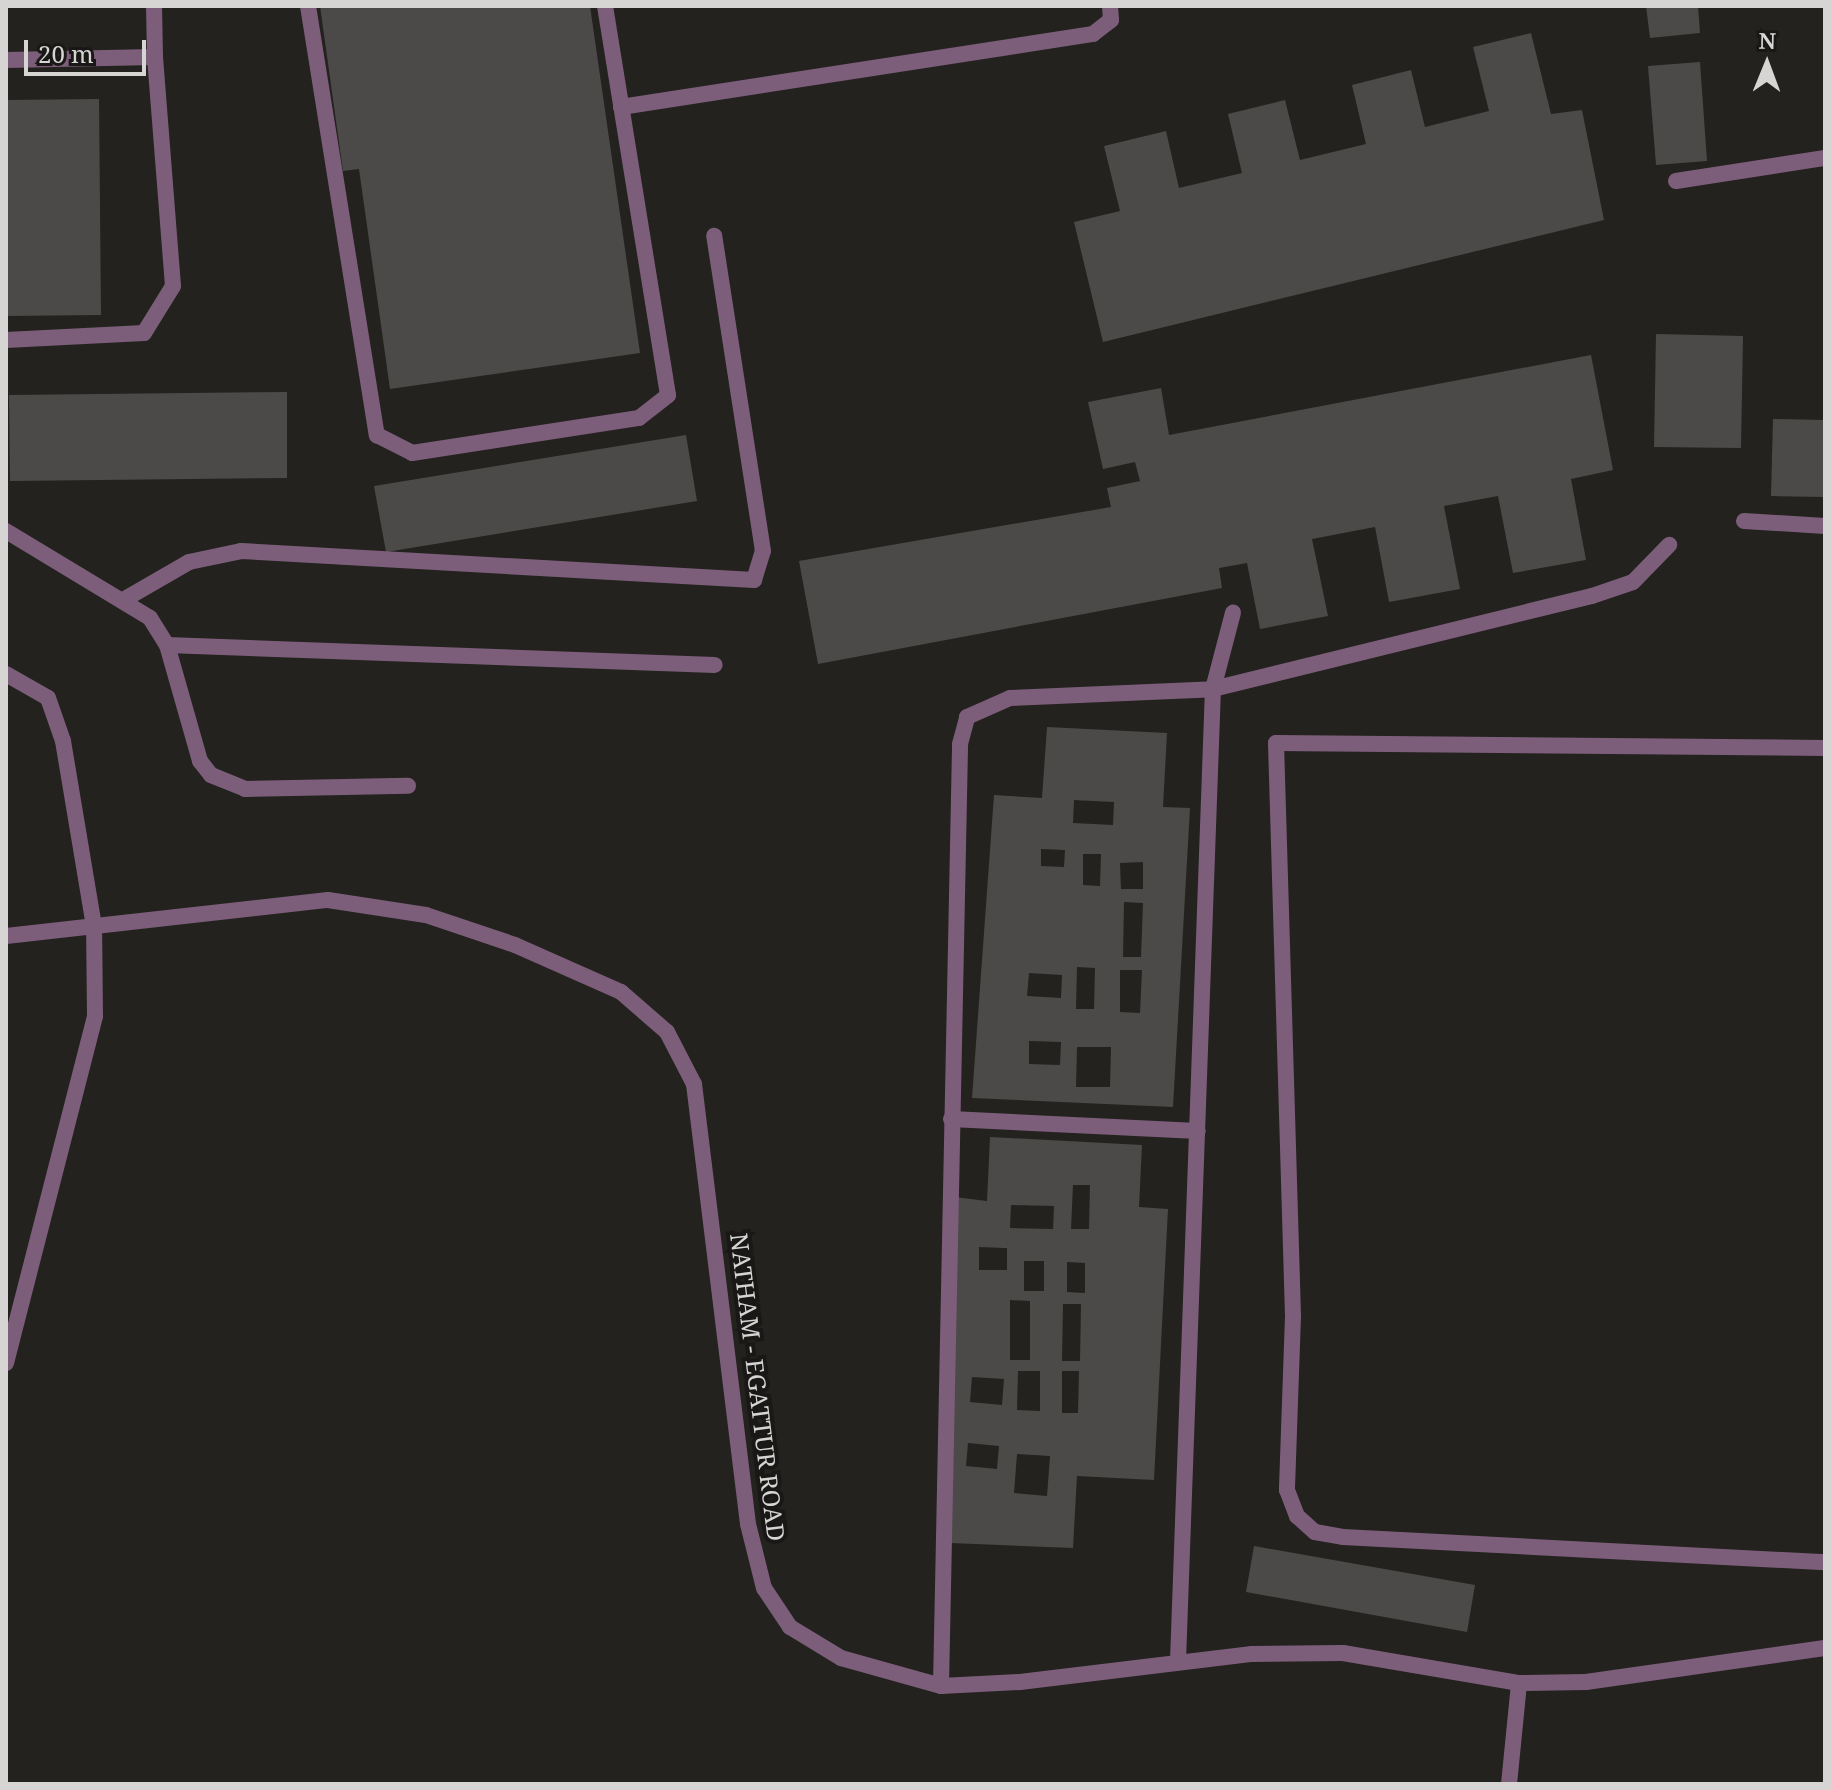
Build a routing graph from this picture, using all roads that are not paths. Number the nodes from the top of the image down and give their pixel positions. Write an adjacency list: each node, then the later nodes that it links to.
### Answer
1 (154, 6): 5 (street)
2 (308, 6): 7 (street)
3 (605, 6): 7 (street)
4 (1110, 6): 7 (street)
5 (155, 57): 6 (street); 11 (street)
6 (6, 60)
7 (621, 107)
8 (1825, 158): 9 (street)
9 (1676, 181)
10 (714, 236): 16 (street)
11 (6, 340)
12 (1744, 521): 13 (street)
13 (1825, 526)
14 (6, 531): 16 (street)
15 (1669, 545): 21 (street)
16 (125, 599): 18 (street)
17 (1233, 613): 21 (street)
18 (167, 645): 19 (street); 23 (street)
19 (715, 665)
20 (6, 674): 24 (street)
21 (1213, 689): 26 (street); 27 (street)
22 (1825, 748): 29 (street)
23 (408, 786)
24 (94, 927): 25 (street, NATHAM - EGATTUR ROAD); 28 (street); 33 (street, NATHAM - EGATTUR ROAD)
25 (6, 936)
26 (951, 1119): 27 (street); 33 (street)
27 (1198, 1131): 31 (street)
28 (6, 1363)
29 (1825, 1562)
30 (1825, 1648): 32 (street, NATHAM - EGATTUR ROAD)
31 (1178, 1661): 32 (street, NATHAM - EGATTUR ROAD); 33 (street, NATHAM - EGATTUR ROAD)
32 (1519, 1683): 34 (street)
33 (941, 1686)
34 (1509, 1784)

